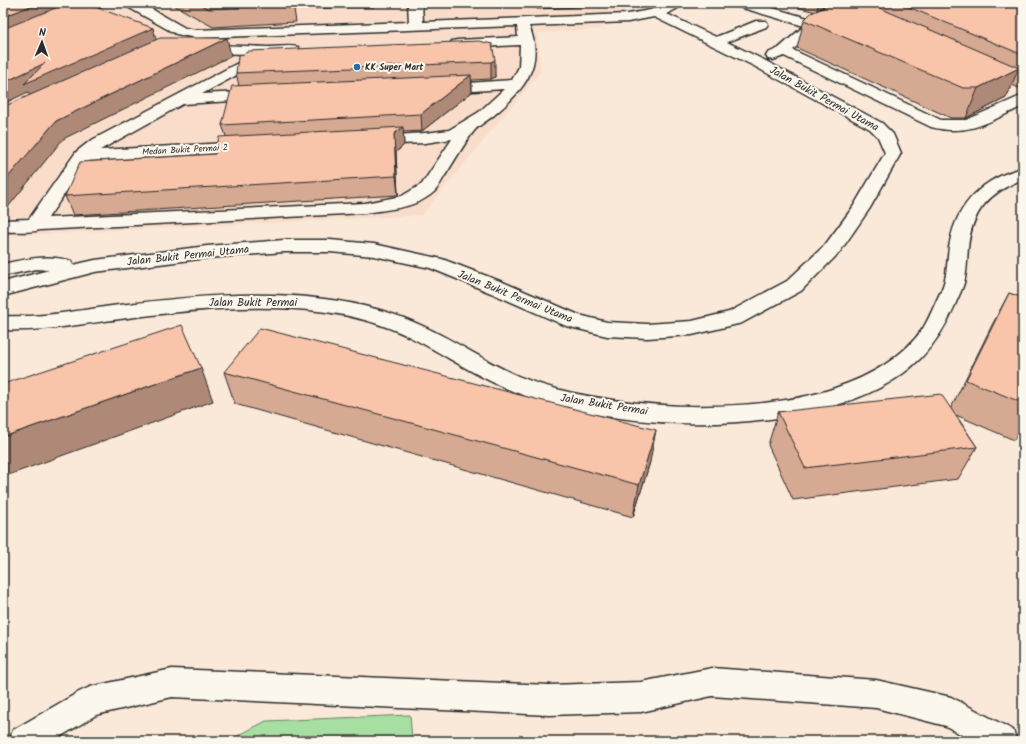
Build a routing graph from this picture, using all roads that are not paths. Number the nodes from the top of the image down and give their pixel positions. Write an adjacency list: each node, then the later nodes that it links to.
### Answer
1 (98, 3): 9 (street)
2 (131, 3): 13 (street)
3 (415, 3): 13 (street)
4 (677, 3): 7 (street)
5 (741, 3): 12 (street)
6 (833, 7): 8 (street); 12 (street)
7 (659, 8): 10 (street); 15 (street, Jalan Bukit Permai Utama)
8 (843, 17)
9 (54, 22)
10 (522, 22): 13 (street); 14 (street)
11 (761, 24): 15 (street)
12 (813, 24): 20 (street)
13 (416, 26)
14 (526, 41): 16 (street); 22 (street)
15 (716, 42): 21 (street, Jalan Bukit Permai Utama)
16 (446, 44)
17 (187, 50): 19 (street)
18 (303, 50): 19 (street)
19 (271, 51): 27 (street)
20 (784, 51): 21 (street); 26 (street)
21 (759, 63): 35 (street, Jalan Bukit Permai Utama)
22 (517, 84): 23 (street); 28 (street)
23 (431, 88)
24 (1009, 92): 26 (street)
25 (274, 95): 27 (street)
26 (1023, 99)
27 (180, 100): 31 (street)
28 (468, 128): 29 (street); 34 (street)
29 (359, 141)
30 (264, 146): 31 (street, Medan Bukit Permai 2)
31 (82, 156): 34 (street)
32 (1023, 173): 38 (street, Jalan Bukit Permai)
33 (3, 226): 34 (street)
34 (34, 226)
35 (95, 266): 36 (street, Jalan Bukit Permai Utama); 37 (street, Jalan Bukit Permai Utama)
36 (3, 270)
37 (3, 289)
38 (10, 324)
39 (24, 741): 40 (street)
40 (1002, 741)

